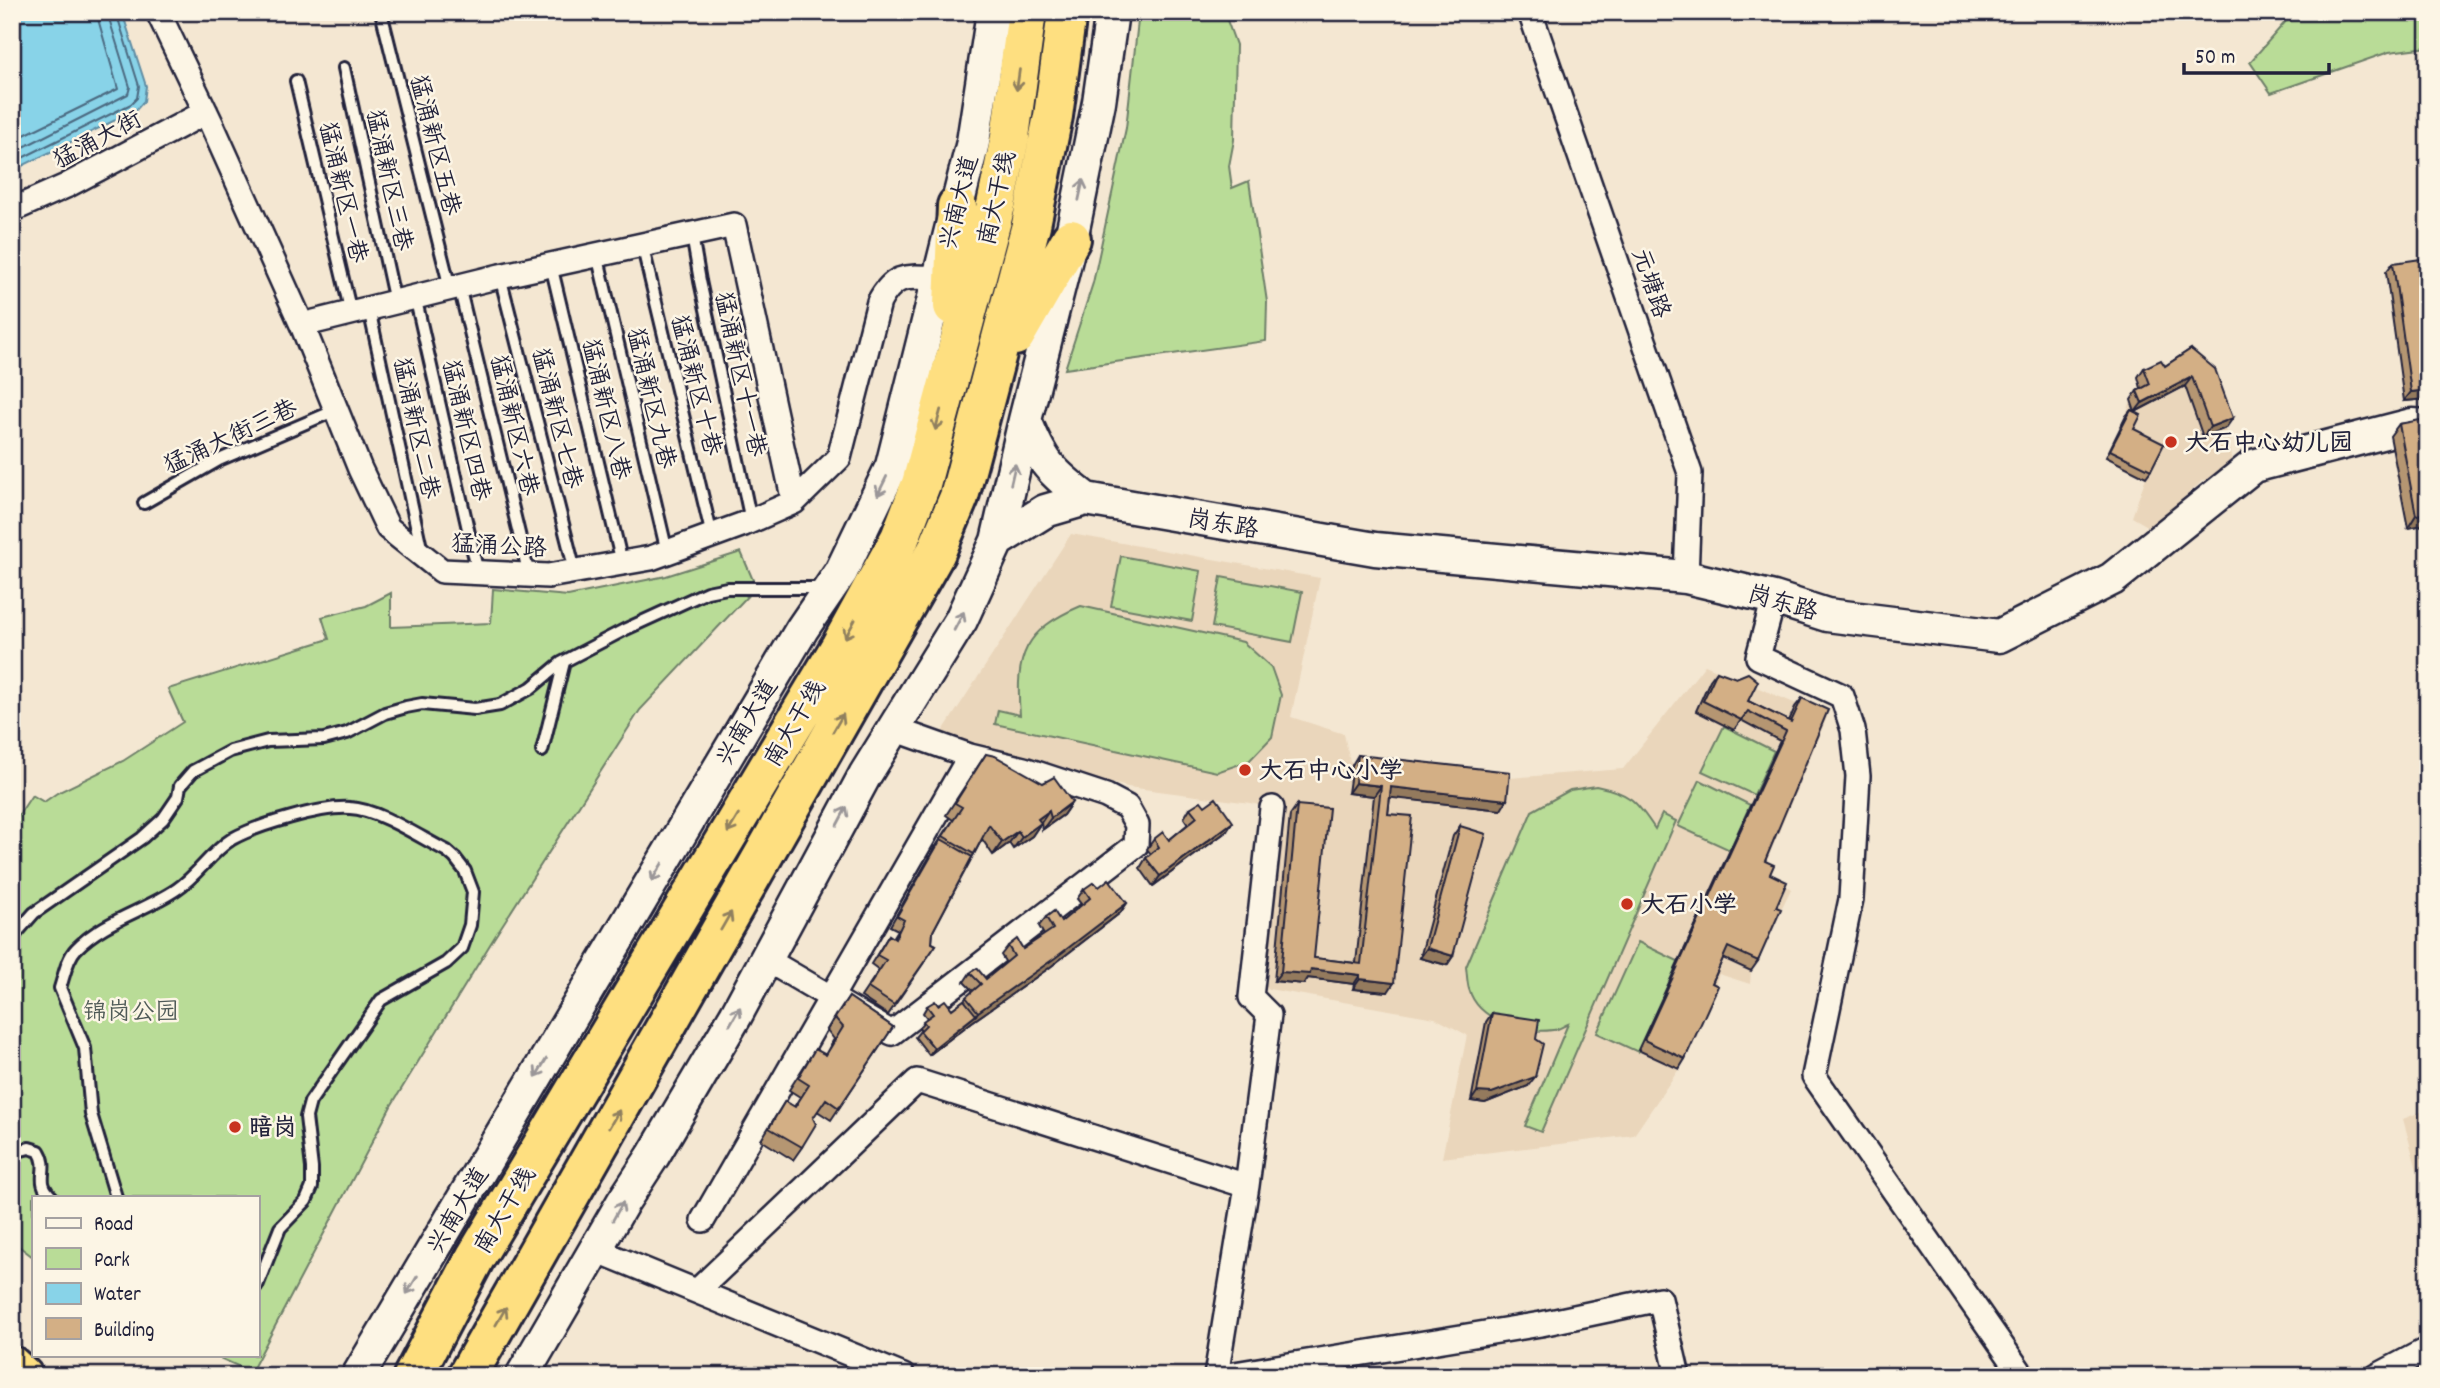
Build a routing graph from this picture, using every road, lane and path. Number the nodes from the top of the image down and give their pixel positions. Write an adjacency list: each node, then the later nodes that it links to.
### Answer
1 (158, 12): 10 (street, 猛涌公路)
2 (381, 12): 20 (lane, 猛涌新区五巷)
3 (993, 12): 11 (main road, 兴南大道)
4 (1027, 12): 24 (highway, 南大干线, one-way to 24)
5 (1067, 12): 25 (highway, 南大干线)
6 (1112, 12): 14 (main road, one-way to 6)
7 (1530, 12): 41 (street, 元塘路)
8 (344, 68): 21 (lane, 猛涌新区三巷)
9 (296, 80): 22 (lane, 猛涌新区一巷)
10 (206, 112): 12 (street, 猛涌大街); 23 (street, 猛涌公路)
11 (957, 206): 19 (main road, 兴南大道); 24 (highway)
12 (12, 210)
13 (692, 235): 15 (street); 30 (street); 32 (lane, 猛涌新区十一巷)
14 (1071, 239): 25 (highway); 27 (main road)
15 (642, 244): 16 (street); 33 (lane, 猛涌新区十巷)
16 (597, 254): 17 (street); 35 (lane, 猛涌新区九巷)
17 (551, 265): 18 (street); 37 (lane, 猛涌新区八巷)
18 (500, 276): 20 (street); 38 (lane, 猛涌新区七巷)
19 (939, 278): 30 (street, 猛涌公路); 42 (main road, 兴南大道, one-way to 42)
20 (454, 287): 21 (street); 40 (lane, 猛涌新区六巷)
21 (405, 299): 22 (street); 39 (lane, 猛涌新区四巷)
22 (360, 311): 23 (street); 36 (lane, 猛涌新区二巷)
23 (302, 326): 26 (street, 猛涌公路)
24 (951, 374): 64 (highway, 南大干线, one-way to 64)
25 (988, 383): 65 (highway, 南大干线, one-way to 25)
26 (336, 410): 31 (lane, 猛涌大街三巷); 36 (street, 猛涌公路)
27 (1025, 420): 29 (main road); 34 (main road, one-way to 27)
28 (2428, 426): 43 (main road, 岗东路)
29 (1086, 499): 34 (main road); 41 (main road, 岗东路)
30 (794, 502): 32 (street, 猛涌公路)
31 (144, 503)
32 (751, 521): 33 (street, 猛涌公路)
33 (712, 536): 35 (street, 猛涌公路)
34 (998, 541): 45 (main road, one-way to 34)
35 (667, 552): 37 (street, 猛涌公路)
36 (423, 556): 39 (street, 猛涌公路)
37 (622, 563): 38 (street, 猛涌公路)
38 (575, 571): 40 (street, 猛涌公路)
39 (478, 573): 40 (street, 猛涌公路)
40 (529, 575)
41 (1686, 577): 43 (main road, 岗东路)
42 (830, 588): 44 (lane); 63 (main road, 兴南大道, one-way to 63)
43 (1774, 598): 71 (street)
44 (564, 662): 46 (lane); 49 (lane)
45 (894, 729): 47 (street); 50 (main road, one-way to 45)
46 (542, 751)
47 (970, 756): 51 (street); 51 (street)
48 (1272, 808): 53 (street)
49 (12, 938)
50 (767, 960): 51 (street); 57 (main road, one-way to 50)
51 (833, 998): 56 (street)
52 (12, 1150): 54 (lane)
53 (1247, 1186): 59 (street); 68 (street)
54 (51, 1196)
55 (116, 1196): 58 (lane)
56 (704, 1220)
57 (596, 1250): 59 (street); 66 (main road)
58 (259, 1281)
59 (697, 1291): 67 (street)
60 (2428, 1349): 72 (street)
61 (12, 1366): 62 (highway)
62 (23, 1376)
63 (358, 1376)
64 (412, 1376)
65 (467, 1376)
66 (522, 1376)
67 (903, 1376)
68 (1216, 1376)
69 (1222, 1376): 70 (street)
70 (1678, 1376)
71 (2023, 1376)
72 (2377, 1376)

